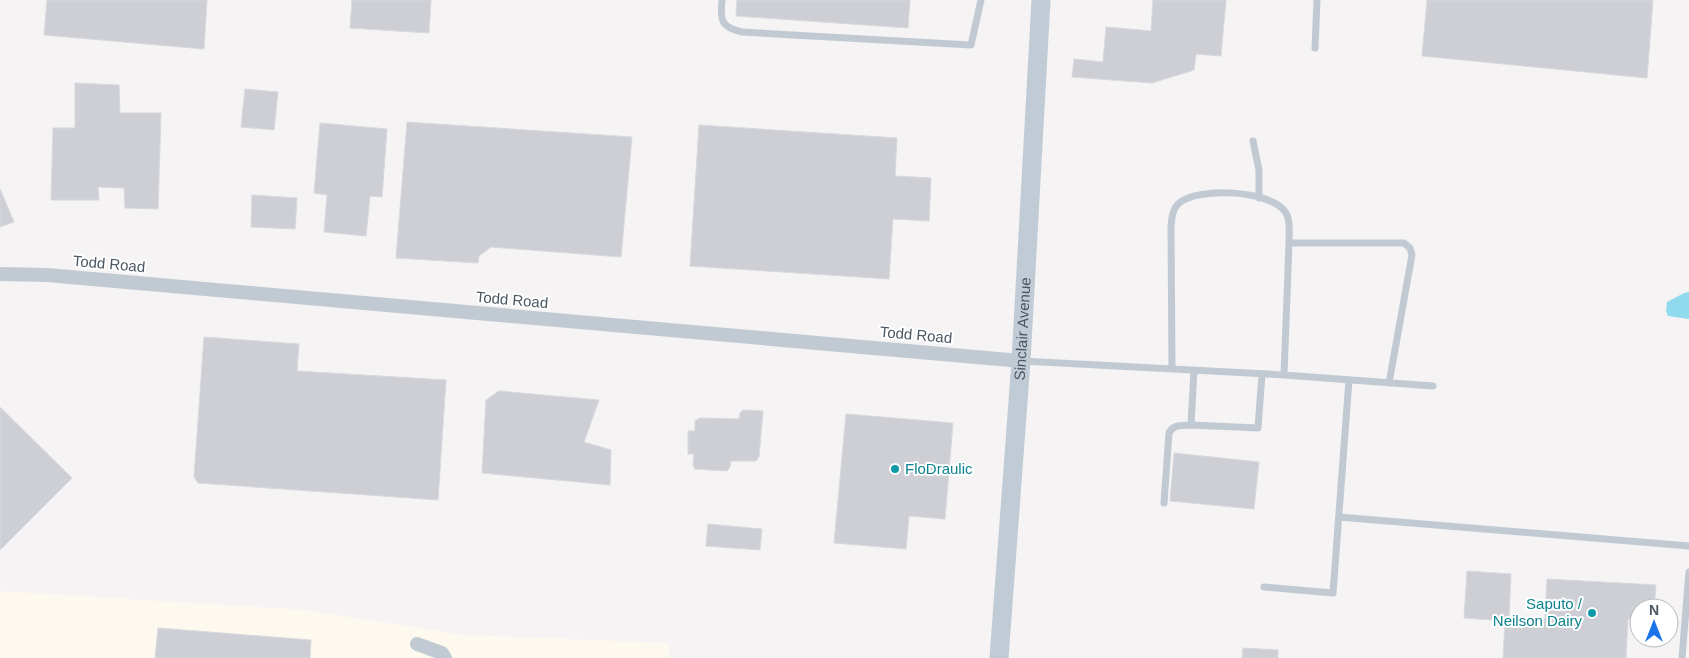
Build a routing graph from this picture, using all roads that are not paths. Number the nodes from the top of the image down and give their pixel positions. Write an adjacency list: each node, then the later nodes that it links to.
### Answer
1 (722, 0): 2 (lane)
2 (982, 0)
3 (1041, 0): 10 (street, Sinclair Avenue)
4 (1317, 0): 5 (lane)
5 (1314, 48)
6 (1254, 141): 7 (lane)
7 (1260, 198): 8 (lane); 11 (lane)
8 (1290, 243): 14 (lane); 16 (lane)
9 (0, 274): 10 (street, Todd Road)
10 (1021, 360): 11 (lane); 26 (street, Sinclair Avenue)
11 (1172, 369): 12 (lane)
12 (1194, 370): 13 (lane); 18 (lane)
13 (1262, 374): 14 (lane); 18 (lane)
14 (1284, 375): 15 (lane)
15 (1349, 380): 16 (lane); 20 (lane)
16 (1389, 383): 17 (lane)
17 (1433, 386)
18 (1191, 425): 19 (lane)
19 (1164, 503)
20 (1339, 517): 21 (lane); 23 (lane)
21 (1689, 546)
22 (1689, 572): 27 (lane)
23 (1264, 587)
24 (418, 644): 25 (street)
25 (445, 658)
26 (998, 658)
27 (1682, 658)

